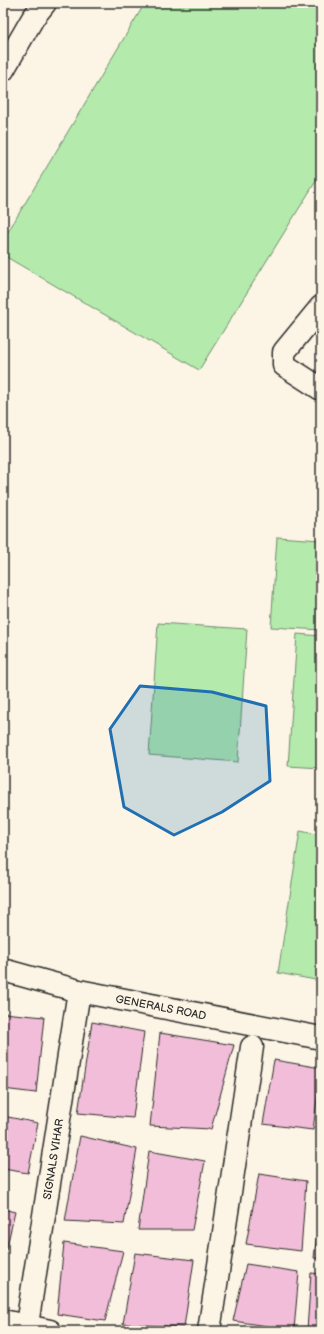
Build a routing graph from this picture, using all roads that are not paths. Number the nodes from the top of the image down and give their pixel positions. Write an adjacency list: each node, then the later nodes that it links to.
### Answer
1 (45, 3): 2 (street)
2 (3, 70)
3 (321, 307): 4 (street)
4 (321, 389)
5 (3, 970): 6 (street, GENERALS ROAD)
6 (79, 991): 7 (street, GENERALS ROAD); 10 (street, SIGNALS VIHAR)
7 (321, 1038)
8 (252, 1047): 12 (street)
9 (3, 1321): 10 (street)
10 (26, 1329): 11 (street)
11 (50, 1331)
12 (208, 1331)

